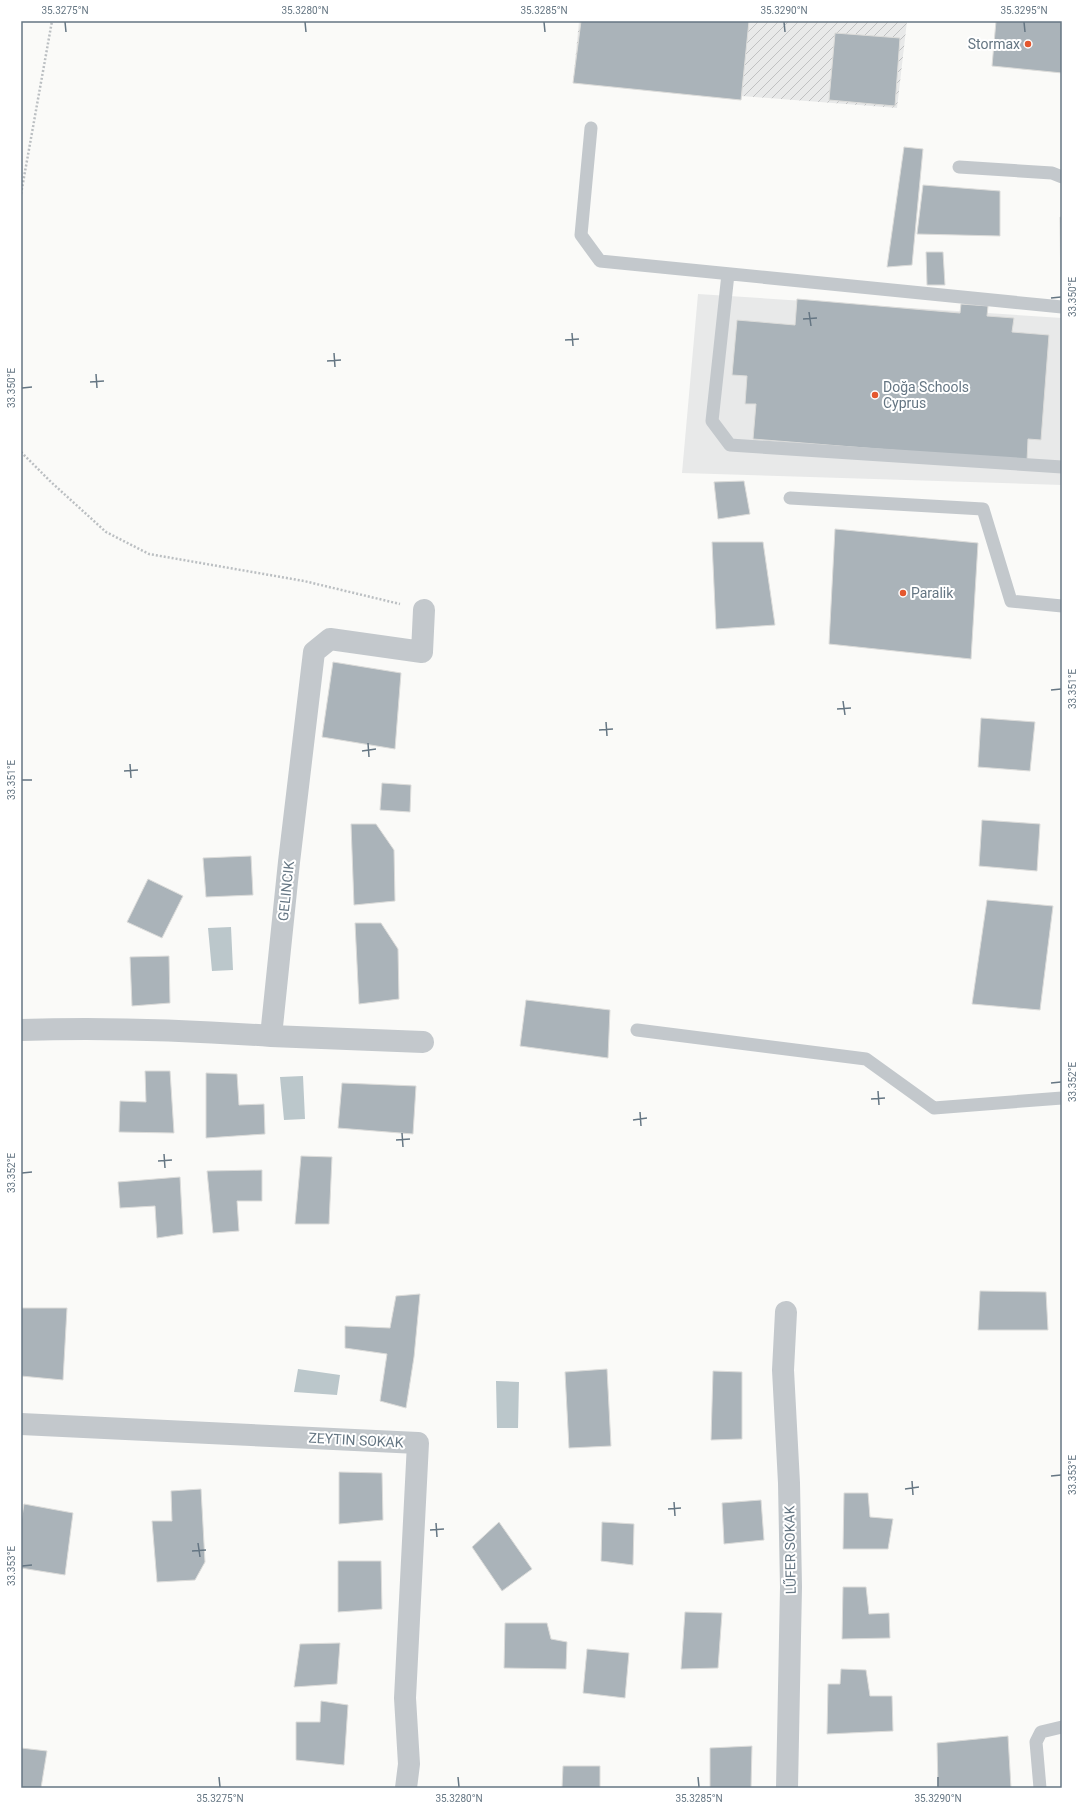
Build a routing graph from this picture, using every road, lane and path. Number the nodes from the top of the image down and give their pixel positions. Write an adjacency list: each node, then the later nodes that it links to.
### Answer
1 (52, 21): 5 (path)
2 (591, 128): 6 (lane)
3 (959, 167): 4 (lane)
4 (1062, 177)
5 (21, 194)
6 (728, 274): 7 (lane); 9 (lane)
7 (1062, 307)
8 (21, 452): 12 (path)
9 (1062, 467)
10 (790, 498): 11 (lane)
11 (1062, 606)
12 (424, 610): 15 (street, GELINCIK)
13 (21, 1030): 15 (street)
14 (638, 1030): 17 (lane)
15 (271, 1036): 16 (street)
16 (423, 1042)
17 (1062, 1098)
18 (786, 1312): 22 (street, LŰFER SOKAK)
19 (21, 1424): 21 (street, ZEYTIN SOKAK)
20 (1062, 1727): 23 (lane)
21 (406, 1788)
22 (788, 1788)
23 (1040, 1788)

